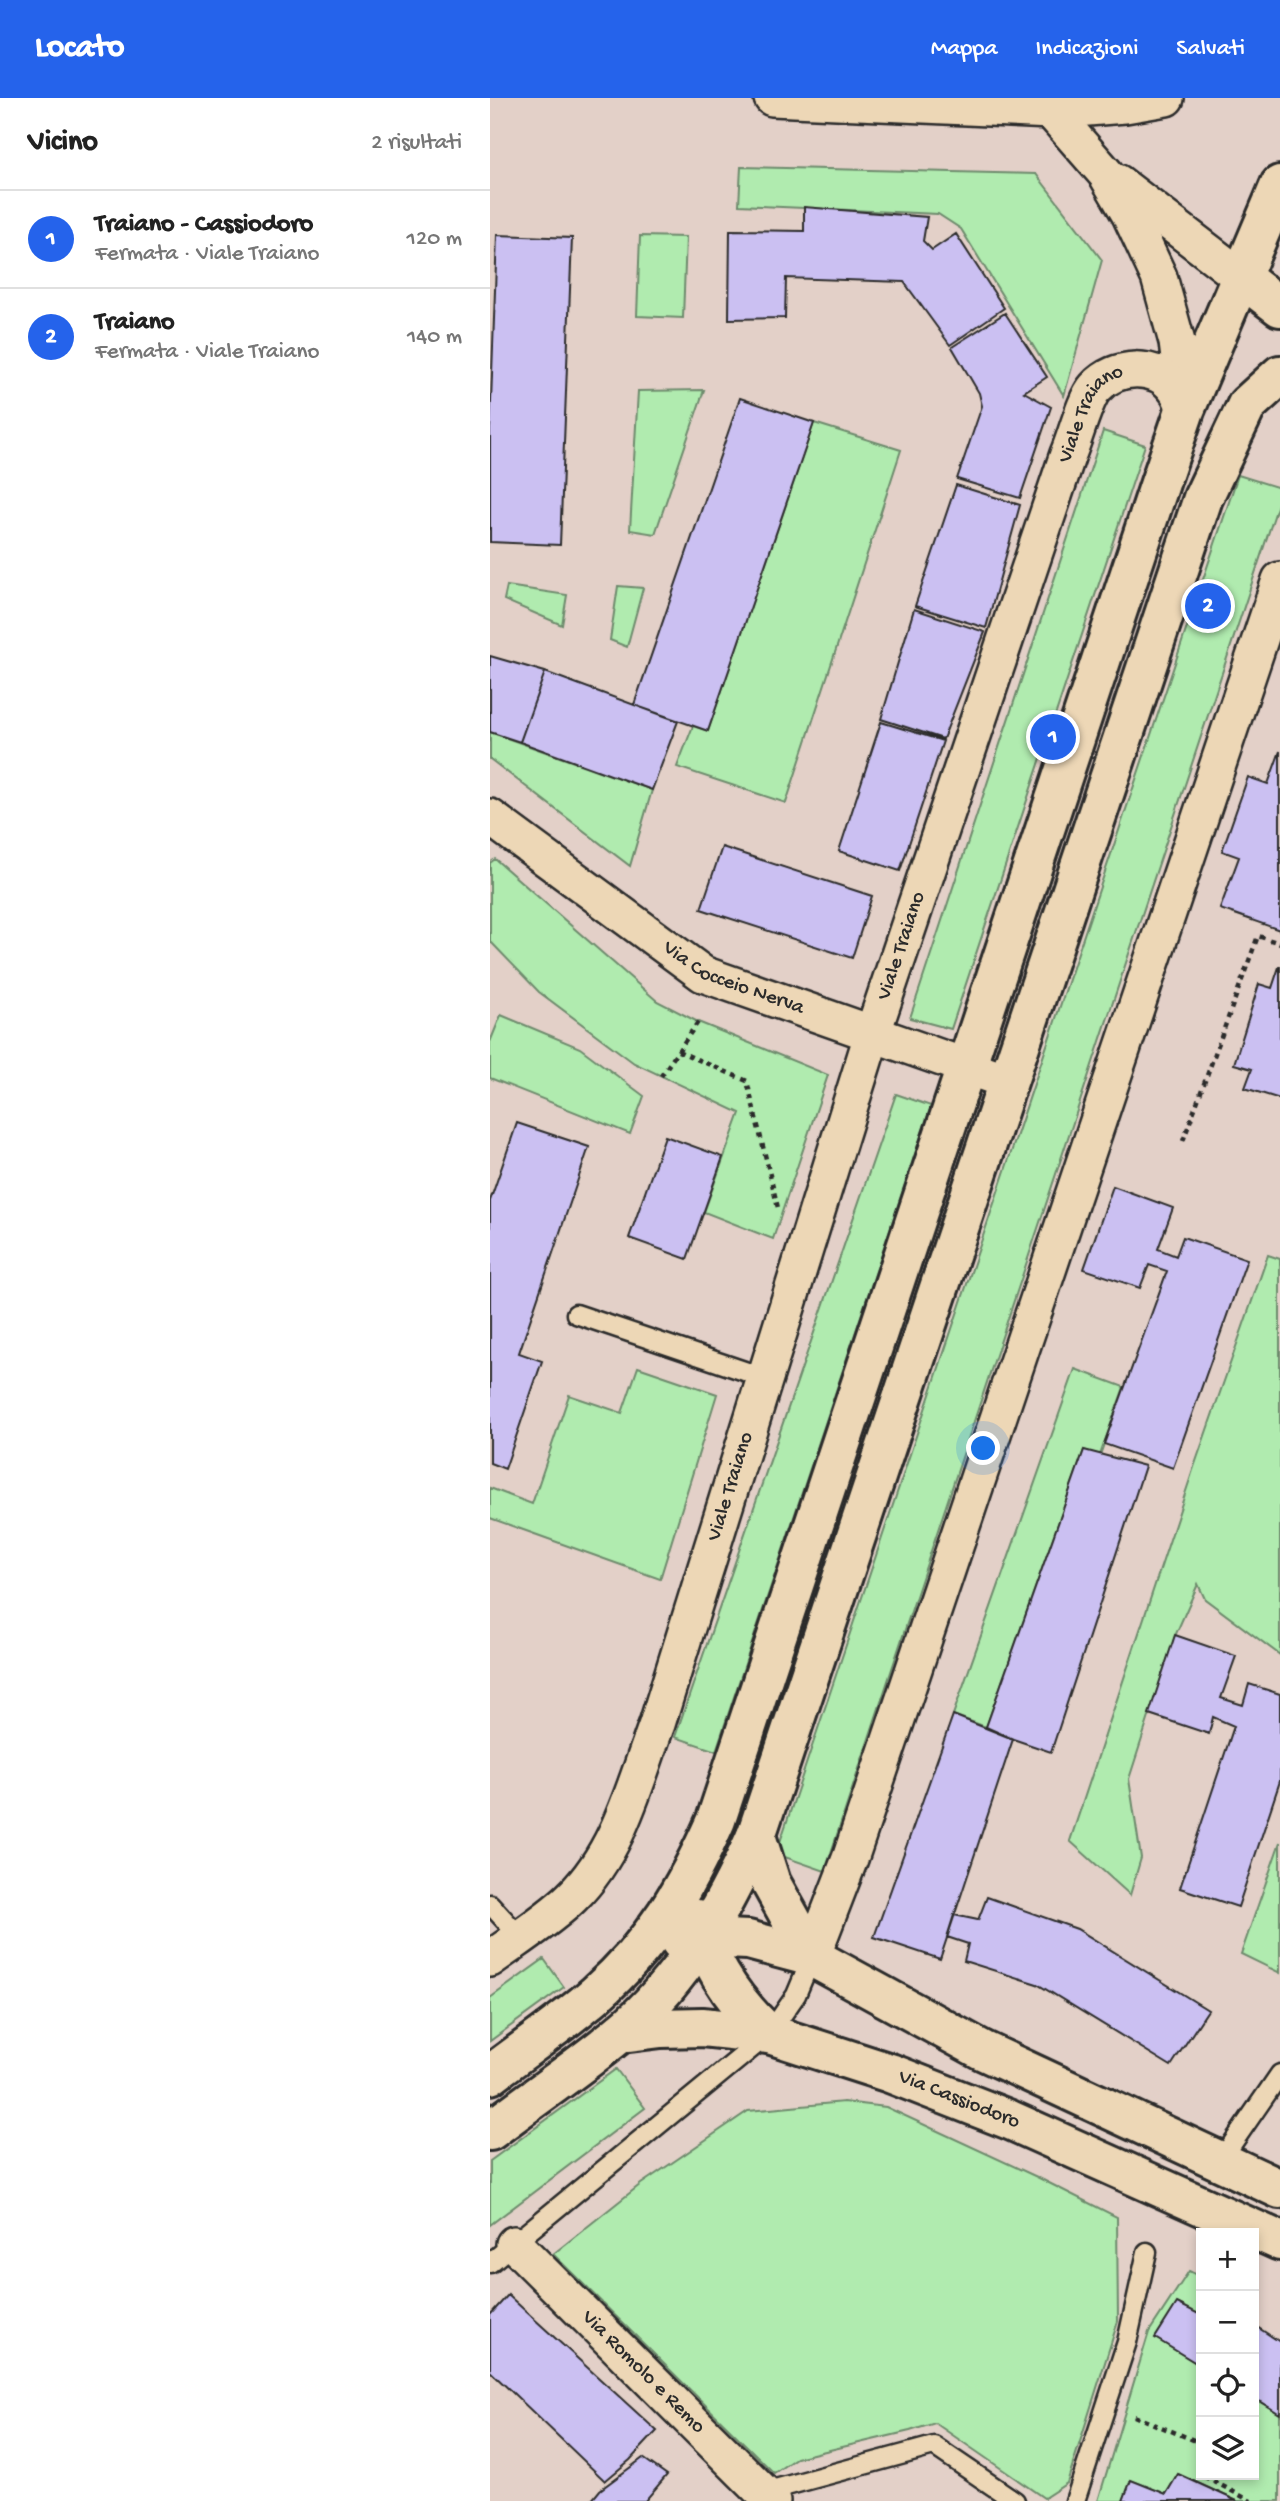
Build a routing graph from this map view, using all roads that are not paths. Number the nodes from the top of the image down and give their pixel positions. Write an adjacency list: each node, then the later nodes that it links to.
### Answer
1 (772, 98): 3 (street)
2 (1166, 98): 3 (street)
3 (1051, 111): 4 (street)
4 (1106, 174): 6 (street); 9 (street)
5 (1280, 185): 6 (main road)
6 (1241, 277): 7 (main road); 9 (main road)
7 (1280, 307)
8 (1280, 375): 14 (main road)
9 (1185, 410): 12 (street, Viale Traiano); 13 (main road)
10 (1280, 580): 23 (street)
11 (492, 822): 12 (street, Via Cocceio Nerva)
12 (872, 1035): 13 (street, Via Cocceio Nerva); 16 (street, Viale Traiano)
13 (967, 1068): 14 (street, Via Cocceio Nerva); 18 (main road)
14 (1007, 1081): 17 (main road)
15 (576, 1314): 16 (lane)
16 (765, 1378): 20 (street, Viale Traiano)
17 (756, 1836): 21 (main road); 23 (main road)
18 (694, 1869): 21 (main road); 22 (main road)
19 (490, 1904): 20 (lane)
20 (520, 1937): 24 (street, Viale Traiano)
21 (703, 1938): 22 (main road); 23 (main road); 25 (main road); 26 (main road)
22 (635, 1955): 28 (main road)
23 (812, 1957): 26 (lane); 30 (main road)
24 (490, 1959)
25 (621, 2033): 26 (main road, Via Cassiodoro); 29 (main road)
26 (769, 2034): 32 (main road, Via Cassiodoro); 34 (lane)
27 (1280, 2074): 30 (lane)
28 (490, 2075)
29 (490, 2130)
30 (1221, 2160): 31 (main road)
31 (1280, 2189)
32 (1280, 2241)
33 (1147, 2252): 37 (lane)
34 (502, 2254): 35 (street, Via Romolo e Remo)
35 (757, 2494): 36 (lane)
36 (1015, 2501)
37 (1075, 2501)

